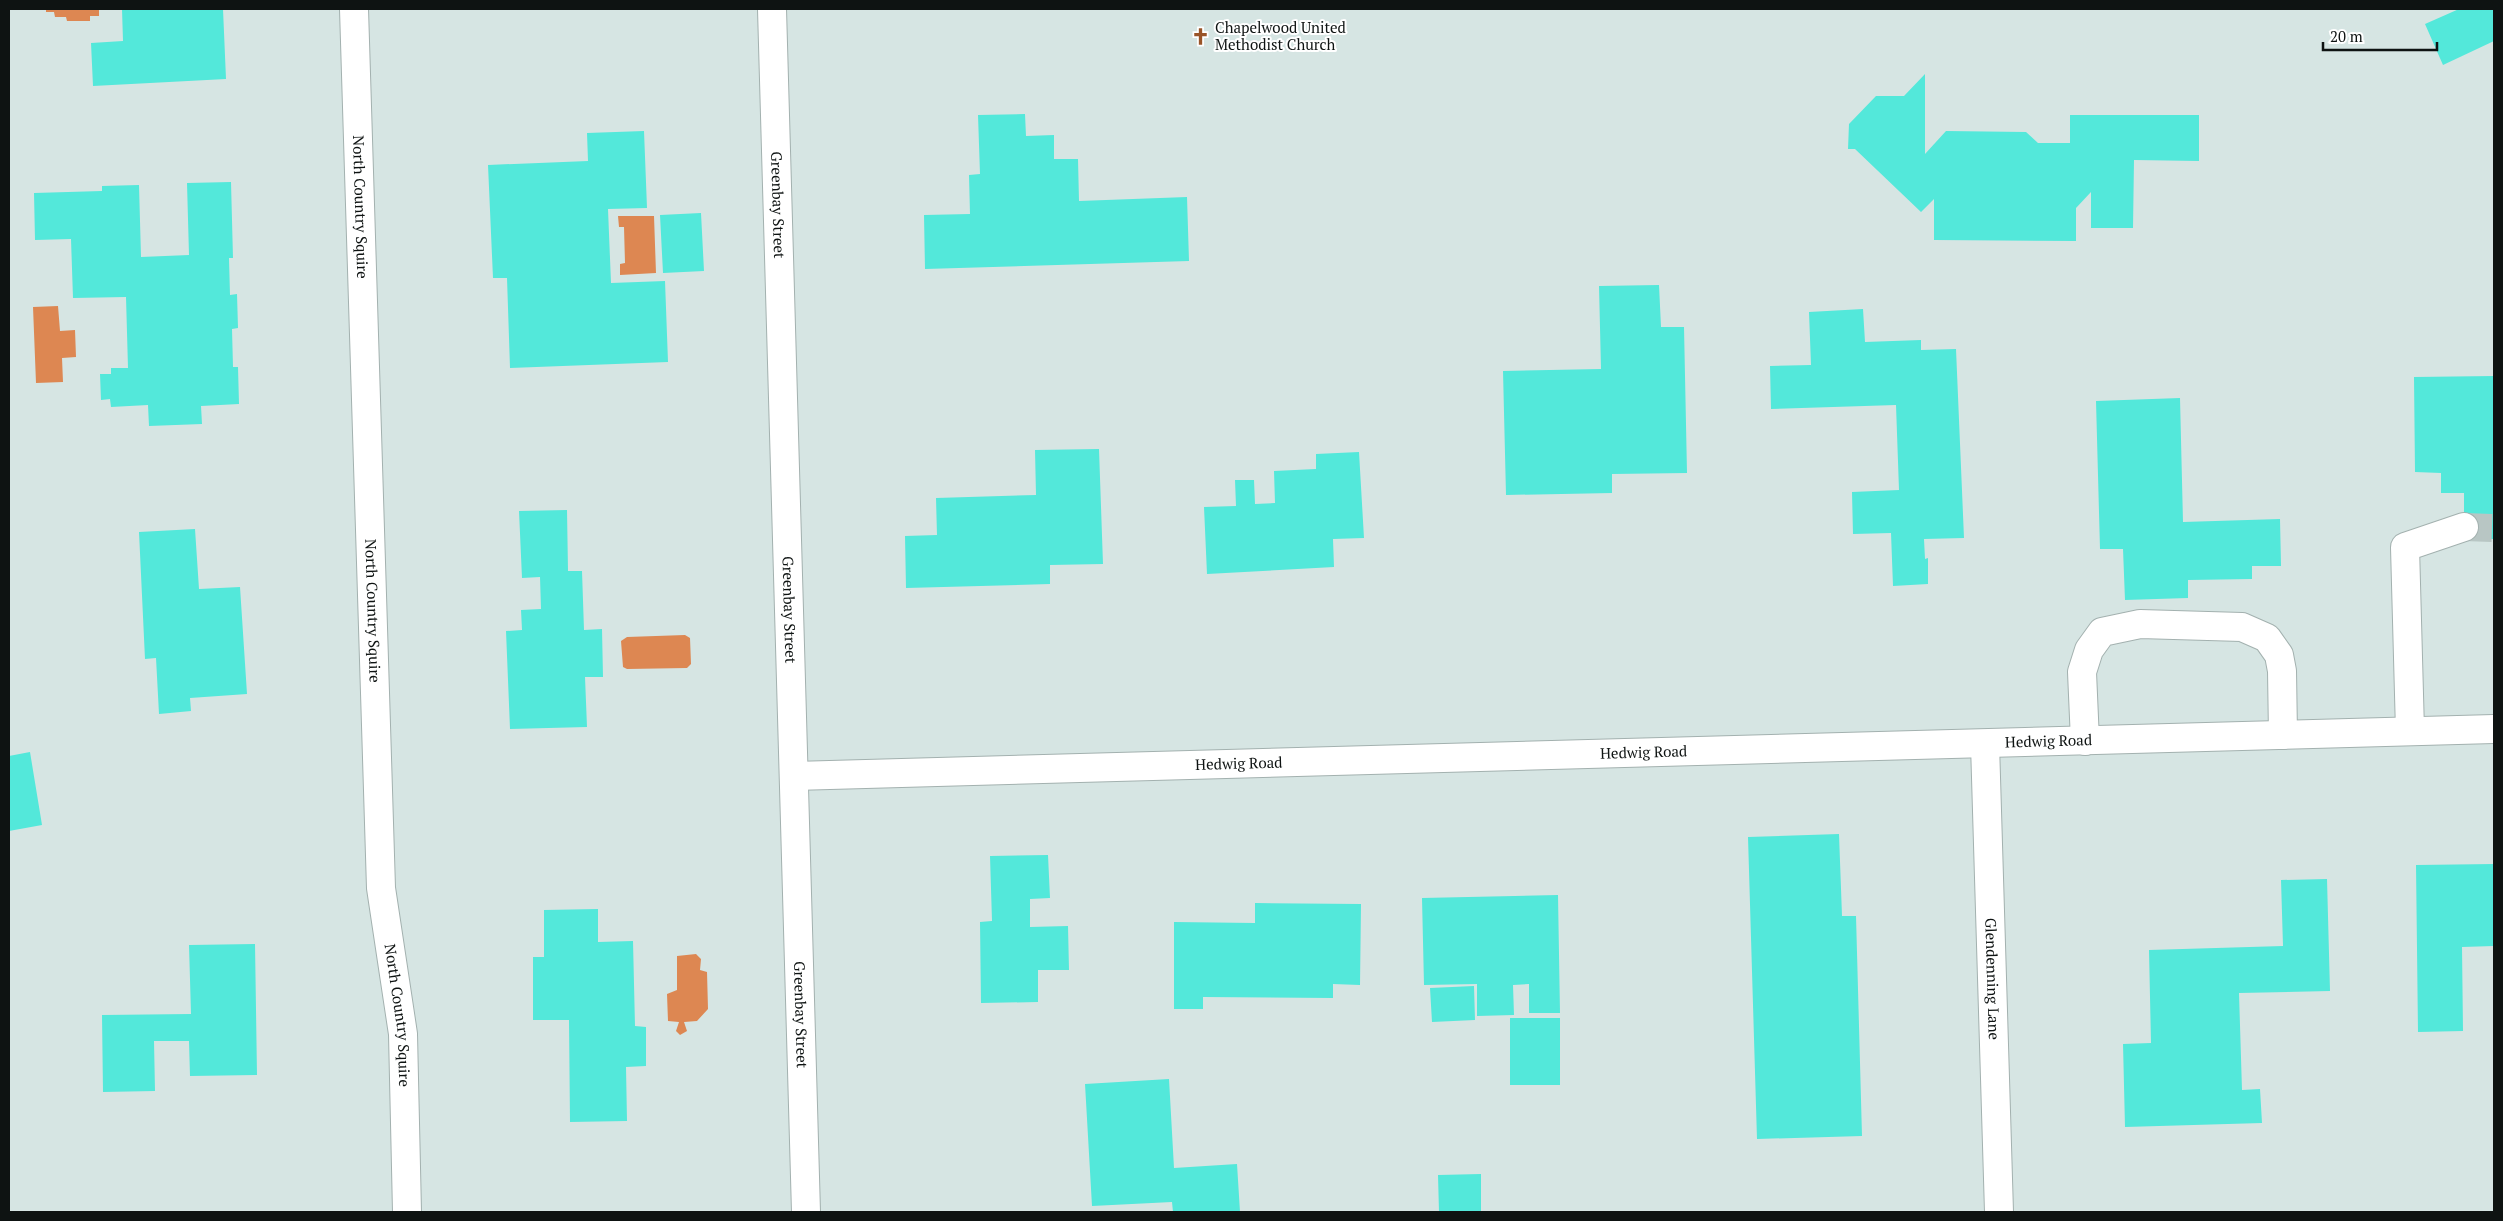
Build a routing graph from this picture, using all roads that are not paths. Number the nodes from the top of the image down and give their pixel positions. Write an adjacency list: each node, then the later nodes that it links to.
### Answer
1 (354, 9): 10 (street, North Country Squire)
2 (772, 9): 9 (street, Greenbay Street)
3 (2464, 527): 5 (street)
4 (2494, 729): 5 (street, Hedwig Road)
5 (2410, 732): 6 (street, Hedwig Road)
6 (2283, 735): 7 (street, Hedwig Road); 7 (street)
7 (2085, 741): 8 (street, Hedwig Road)
8 (1985, 744): 9 (street, Hedwig Road); 12 (street, Glendenning Lane)
9 (794, 776): 11 (street, Greenbay Street)
10 (407, 1212)
11 (806, 1212)
12 (1998, 1212)

